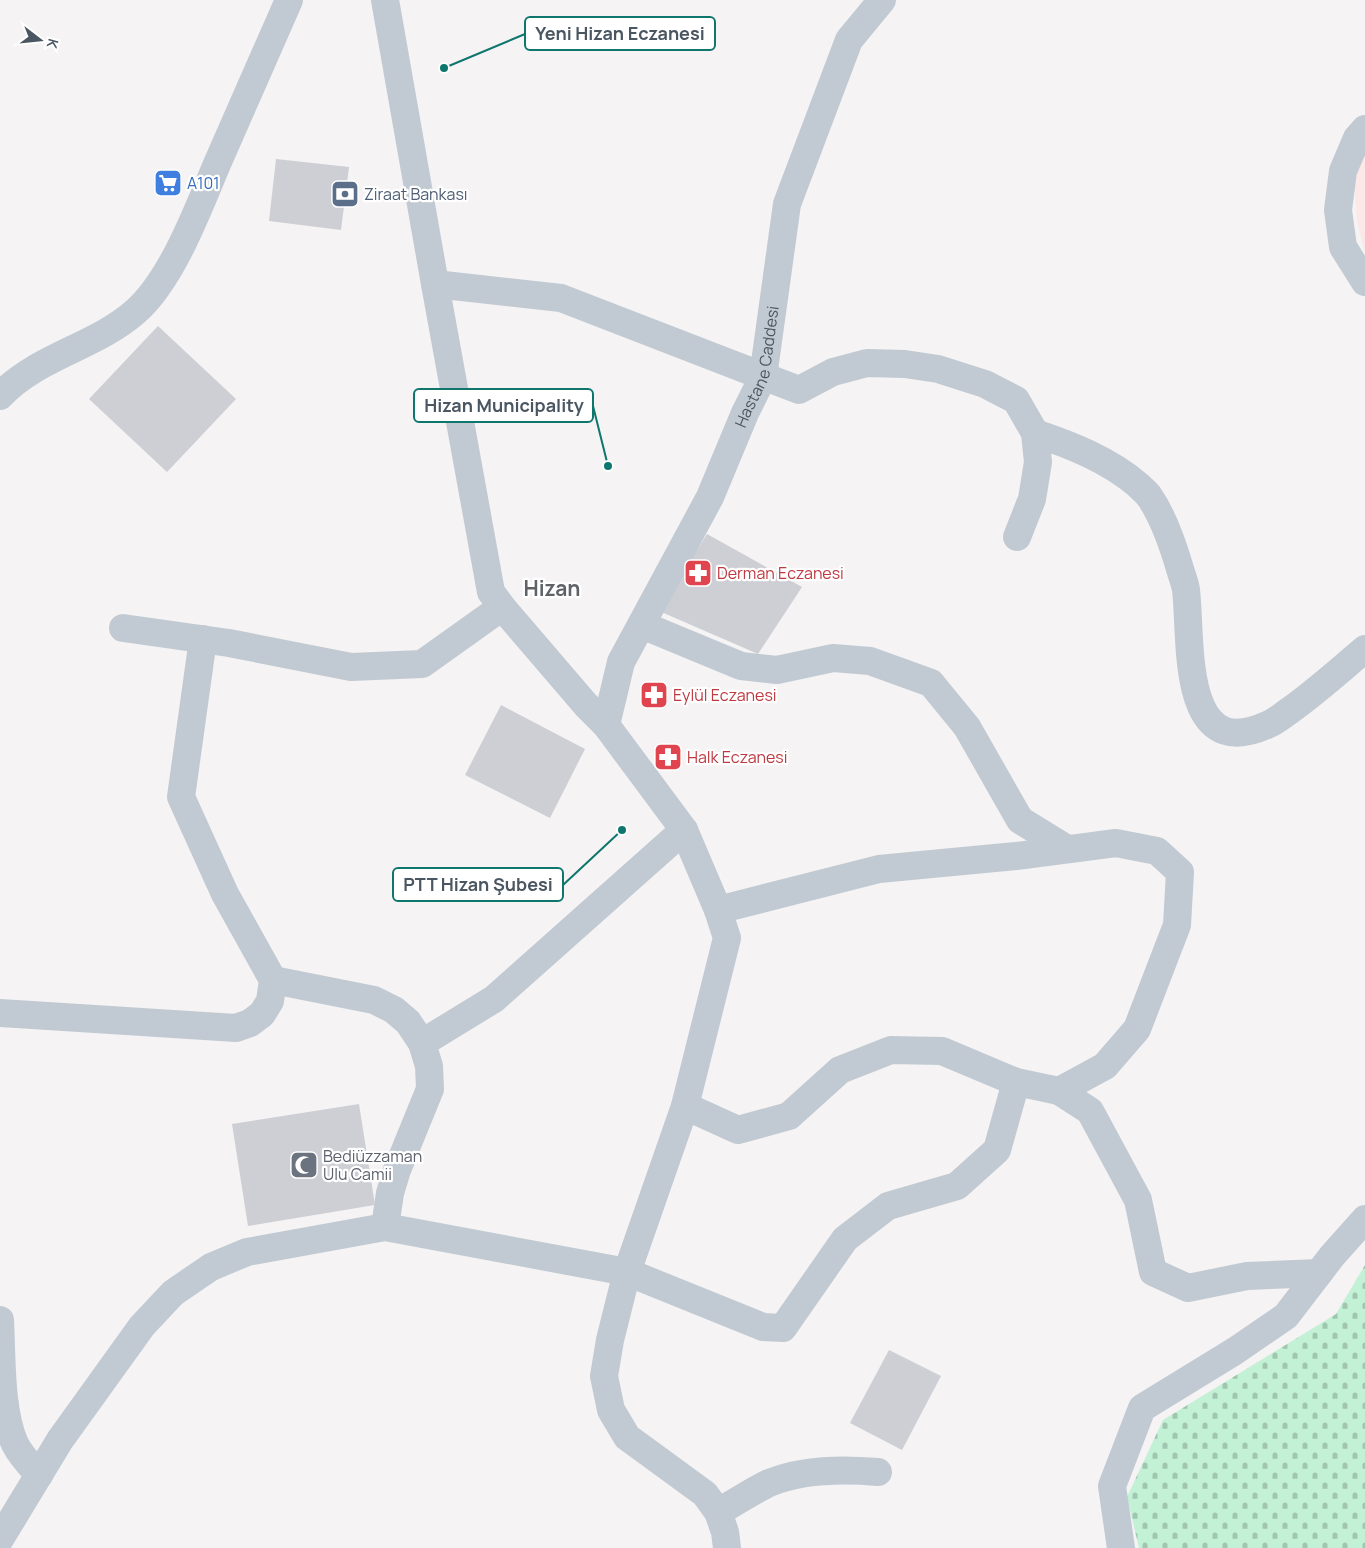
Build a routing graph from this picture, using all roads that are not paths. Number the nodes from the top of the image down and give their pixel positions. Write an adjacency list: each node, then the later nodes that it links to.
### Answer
1 (288, 0): 8 (street)
2 (385, 0): 6 (street)
3 (882, 0): 7 (street, Hastane Caddesi)
4 (1365, 129): 5 (street)
5 (1365, 282)
6 (435, 284): 7 (street); 11 (street)
7 (763, 376): 9 (street); 12 (street, Hastane Caddesi)
8 (0, 396)
9 (1035, 433): 10 (street); 15 (street)
10 (1017, 537)
11 (502, 607): 14 (street); 16 (street)
12 (642, 624): 16 (street, Hastane Caddesi); 18 (street)
13 (123, 628): 14 (street)
14 (203, 639): 20 (street)
15 (1365, 649)
16 (606, 725): 17 (street)
17 (684, 830): 19 (street); 22 (street)
18 (1067, 849): 19 (street); 24 (street)
19 (718, 910): 25 (street)
20 (273, 980): 21 (street); 22 (street)
21 (0, 1013)
22 (422, 1043): 27 (street)
23 (1016, 1082): 24 (street); 25 (street); 28 (street)
24 (1058, 1090): 29 (street)
25 (685, 1106): 28 (street)
26 (1365, 1219): 29 (street)
27 (385, 1227): 28 (street); 32 (street)
28 (627, 1272): 33 (street)
29 (1319, 1273): 36 (street)
30 (0, 1320): 32 (street)
31 (878, 1472): 33 (street)
32 (39, 1475): 34 (street)
33 (718, 1512): 35 (street)
34 (0, 1540)
35 (727, 1548)
36 (1121, 1548)

